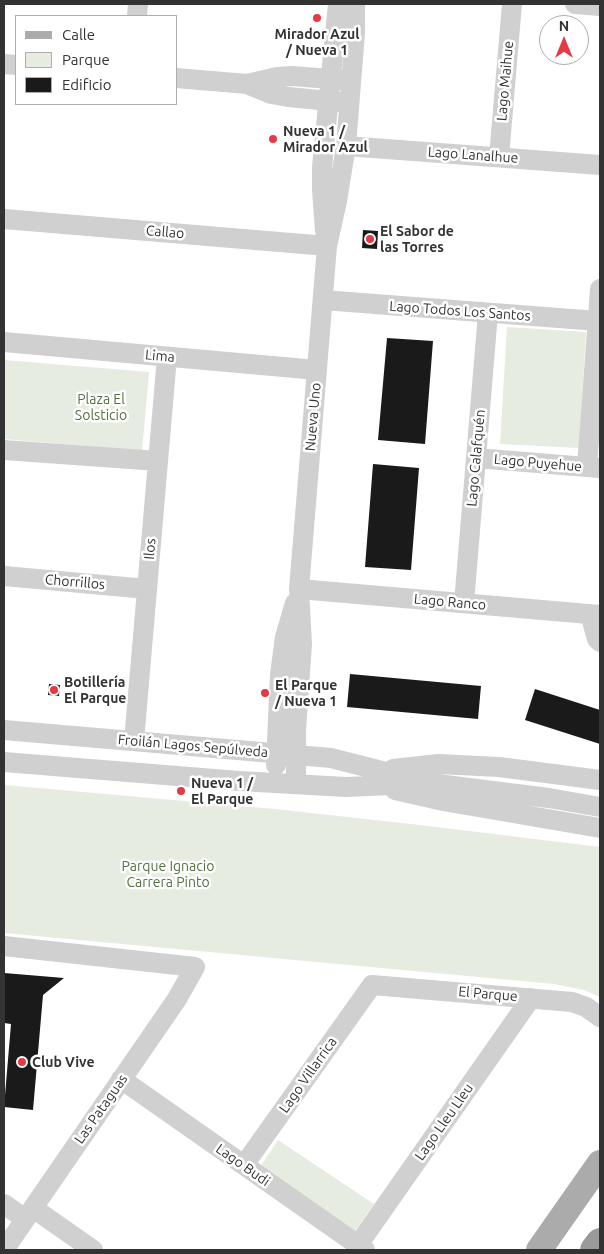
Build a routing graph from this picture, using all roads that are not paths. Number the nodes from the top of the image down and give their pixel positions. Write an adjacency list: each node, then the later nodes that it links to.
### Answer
1 (338, 4): 7 (street, Nueva Uno)
2 (355, 4): 8 (street, Nueva Uno)
3 (512, 4): 13 (street, Lago Maihue)
4 (575, 4): 5 (street)
5 (600, 6)
6 (178, 78): 9 (street)
7 (330, 79): 8 (street); 9 (street); 10 (street, Nueva Uno)
8 (351, 80): 11 (street, Nueva Uno)
9 (247, 84): 10 (street)
10 (328, 101): 11 (street); 16 (street, Nueva Uno)
11 (349, 103): 12 (street, Nueva Uno)
12 (346, 146): 13 (street, Lago Lanalhue); 16 (street, Nueva Uno)
13 (499, 157): 14 (street, Lago Lanalhue)
14 (600, 165)
15 (4, 218): 16 (street, Callao)
16 (327, 246): 18 (street, Nueva Uno)
17 (600, 289): 20 (street)
18 (323, 300): 19 (street, Lago Todos Los Santos); 23 (street, Nueva Uno)
19 (488, 313): 20 (street, Lago Todos Los Santos); 25 (street, Lago Calafquén)
20 (598, 321): 27 (street)
21 (4, 342): 22 (street, Lima)
22 (167, 357): 23 (street, Lima); 26 (street, Ilos)
23 (317, 370): 30 (street, Nueva Uno)
24 (4, 450): 26 (street)
25 (476, 458): 27 (street, Lago Puyehue); 31 (street, Lago Calafquén)
26 (158, 461): 29 (street, Ilos)
27 (593, 468)
28 (4, 576): 29 (street, Chorrillos)
29 (147, 588): 35 (street, Ilos)
30 (299, 589): 31 (street, Lago Ranco); 36 (street, Nueva Uno); 37 (street, Nueva Uno)
31 (464, 603): 32 (street, Lago Ranco)
32 (595, 614): 33 (street)
33 (600, 642)
34 (14, 731): 35 (street, Froilán Lagos Sepúlveda); 38 (street)
35 (134, 741): 36 (street, Froilán Lagos Sepúlveda)
36 (276, 753): 37 (street, Froilán Lagos Sepúlveda); 41 (street, Nueva Uno)
37 (296, 754): 39 (street, Froilán Lagos Sepúlveda); 42 (street, Nueva Uno)
38 (12, 762): 41 (street, Froilán Lagos Sepúlveda)
39 (381, 778): 40 (street, Froilán Lagos Sepúlveda); 42 (street, Froilán Lagos Sepúlveda); 43 (street, Froilán Lagos Sepúlveda); 44 (street, Froilán Lagos Sepúlveda)
40 (600, 780)
41 (275, 783): 42 (street, Froilán Lagos Sepúlveda)
42 (296, 783)
43 (600, 807)
44 (600, 828)
45 (4, 946): 49 (street, Las Pataguas)
46 (372, 985): 47 (street, El Parque); 51 (street, Lago Villarrica)
47 (531, 998): 48 (street, El Parque); 55 (street, Lago Lleu Lleu)
48 (600, 1017)
49 (121, 1079): 51 (street, Lago Budi); 53 (street, Las Pataguas)
50 (600, 1162): 58 (main road)
51 (244, 1165): 55 (street, Lago Budi)
52 (4, 1204): 53 (street)
53 (29, 1213): 56 (street, Las Pataguas); 57 (street)
54 (600, 1242): 59 (highway)
55 (361, 1248)
56 (4, 1250)
57 (93, 1250)
58 (539, 1250)
59 (594, 1250)

